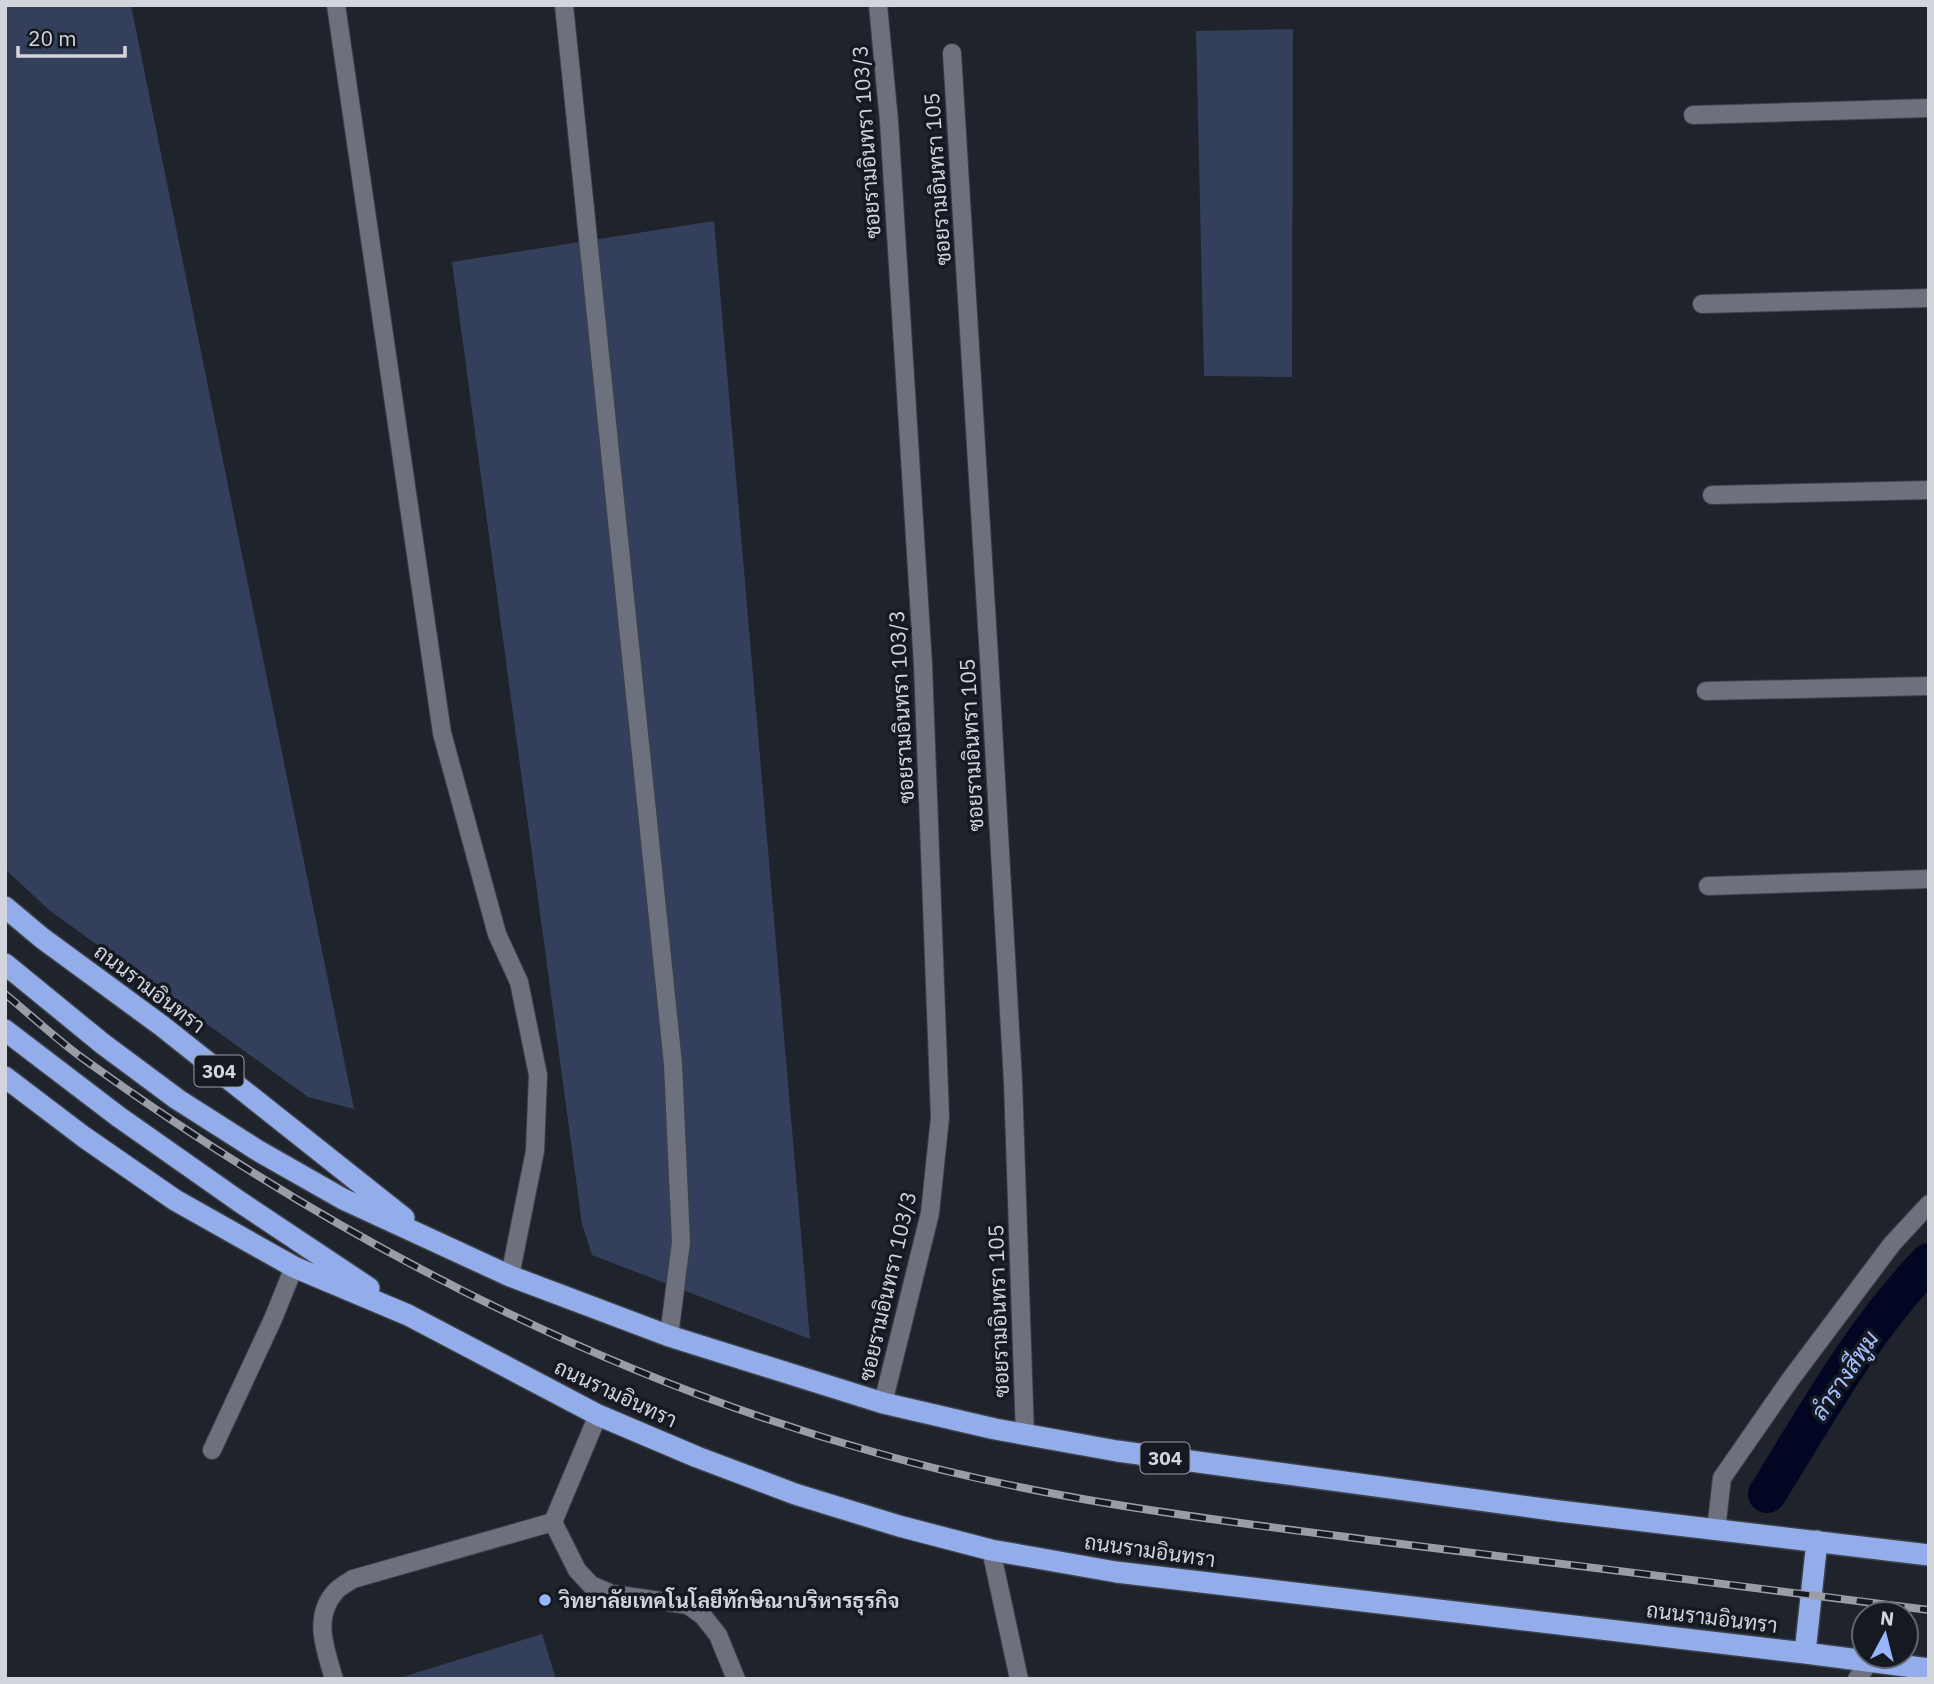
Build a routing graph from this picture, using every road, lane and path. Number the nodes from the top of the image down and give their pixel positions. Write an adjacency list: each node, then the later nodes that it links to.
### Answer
1 (336, 5): 22 (street)
2 (564, 5): 24 (street)
3 (878, 5): 25 (street, ซอยรามอินทรา 103/3)
4 (952, 53): 27 (street, ซอยรามอินทรา 105)
5 (1929, 108): 6 (street)
6 (1693, 115)
7 (1929, 298): 8 (street)
8 (1702, 304)
9 (1929, 491): 10 (street)
10 (1712, 495)
11 (1929, 686): 12 (street)
12 (1706, 691)
13 (1929, 879): 14 (street)
14 (1709, 886)
15 (5, 906): 20 (highway, ถนนรามอินทรา / 304)
16 (5, 964): 20 (highway, ถนนรามอินทรา / 304)
17 (5, 1030): 23 (highway, ถนนรามอินทรา)
18 (5, 1077): 21 (highway, ถนนรามอินทรา)
19 (1929, 1204): 30 (street)
20 (431, 1239): 22 (highway, ถนนรามอินทรา / 304)
21 (294, 1268): 23 (highway, ถนนรามอินทรา); 28 (street)
22 (510, 1276): 24 (highway, ถนนรามอินทรา / 304)
23 (408, 1315): 26 (highway, ถนนรามอินทรา)
24 (669, 1336): 25 (highway, ถนนรามอินทรา / 304)
25 (883, 1403): 27 (highway, ถนนรามอินทรา / 304)
26 (598, 1415): 29 (street); 32 (highway, ถนนรามอินทรา)
27 (1024, 1434): 30 (highway, ถนนรามอินทรา / 304)
28 (212, 1450)
29 (553, 1522): 36 (street); 37 (street)
30 (1716, 1530): 31 (highway, ถนนรามอินทรา / 304)
31 (1817, 1541): 33 (highway, ถนนรามอินทรา / 304); 34 (highway)
32 (991, 1550): 34 (highway, ถนนรามอินทรา); 38 (street)
33 (1929, 1555)
34 (1805, 1653): 35 (highway, ถนนรามอินทรา)
35 (1850, 1659)
36 (334, 1679)
37 (736, 1679)
38 (1019, 1679)

